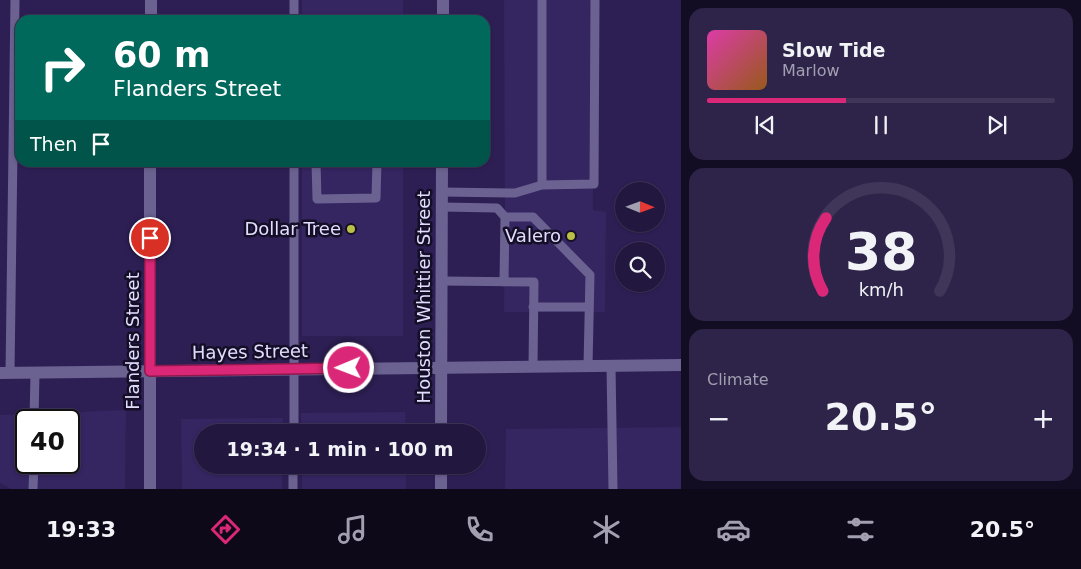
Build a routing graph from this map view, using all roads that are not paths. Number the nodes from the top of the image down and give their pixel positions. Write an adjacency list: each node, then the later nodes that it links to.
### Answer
1 (15, 0): 30 (lane)
2 (151, 0): 7 (street)
3 (294, 0): 8 (lane)
4 (443, 0): 9 (street)
5 (542, 0): 15 (lane)
6 (594, 0): 15 (lane)
7 (151, 15)
8 (294, 15)
9 (443, 15)
10 (150, 167): 29 (street, Flanders Street)
11 (294, 167): 28 (lane)
12 (316, 167): 13 (lane)
13 (377, 167)
14 (442, 167): 16 (street, Houston Whittier Street)
15 (542, 185): 16 (lane)
16 (442, 192): 17 (street, Houston Whittier Street)
17 (442, 207): 18 (lane); 19 (street, Houston Whittier Street)
18 (505, 217): 20 (lane); 21 (lane)
19 (442, 281): 20 (lane); 27 (street, Houston Whittier Street)
20 (504, 282): 22 (lane)
21 (589, 307): 22 (lane); 25 (lane)
22 (534, 308): 24 (lane)
23 (681, 365): 26 (street, Hayes Street)
24 (533, 366): 25 (street, Hayes Street); 27 (street, Hayes Street)
25 (588, 366): 26 (street, Hayes Street)
26 (611, 366): 42 (lane)
27 (442, 367): 28 (street, Hayes Street); 34 (street, Houston Whittier Street)
28 (294, 369): 29 (street, Hayes Street); 33 (lane)
29 (150, 371): 31 (street, Hayes Street); 39 (street, Flanders Street)
30 (5, 373): 31 (street, Hayes Street)
31 (35, 373): 32 (lane)
32 (34, 409)
33 (294, 424)
34 (441, 424)
35 (34, 474): 38 (lane)
36 (294, 474): 40 (lane)
37 (441, 474): 41 (street)
38 (34, 489)
39 (150, 489)
40 (294, 489)
41 (441, 489)
42 (613, 489)

